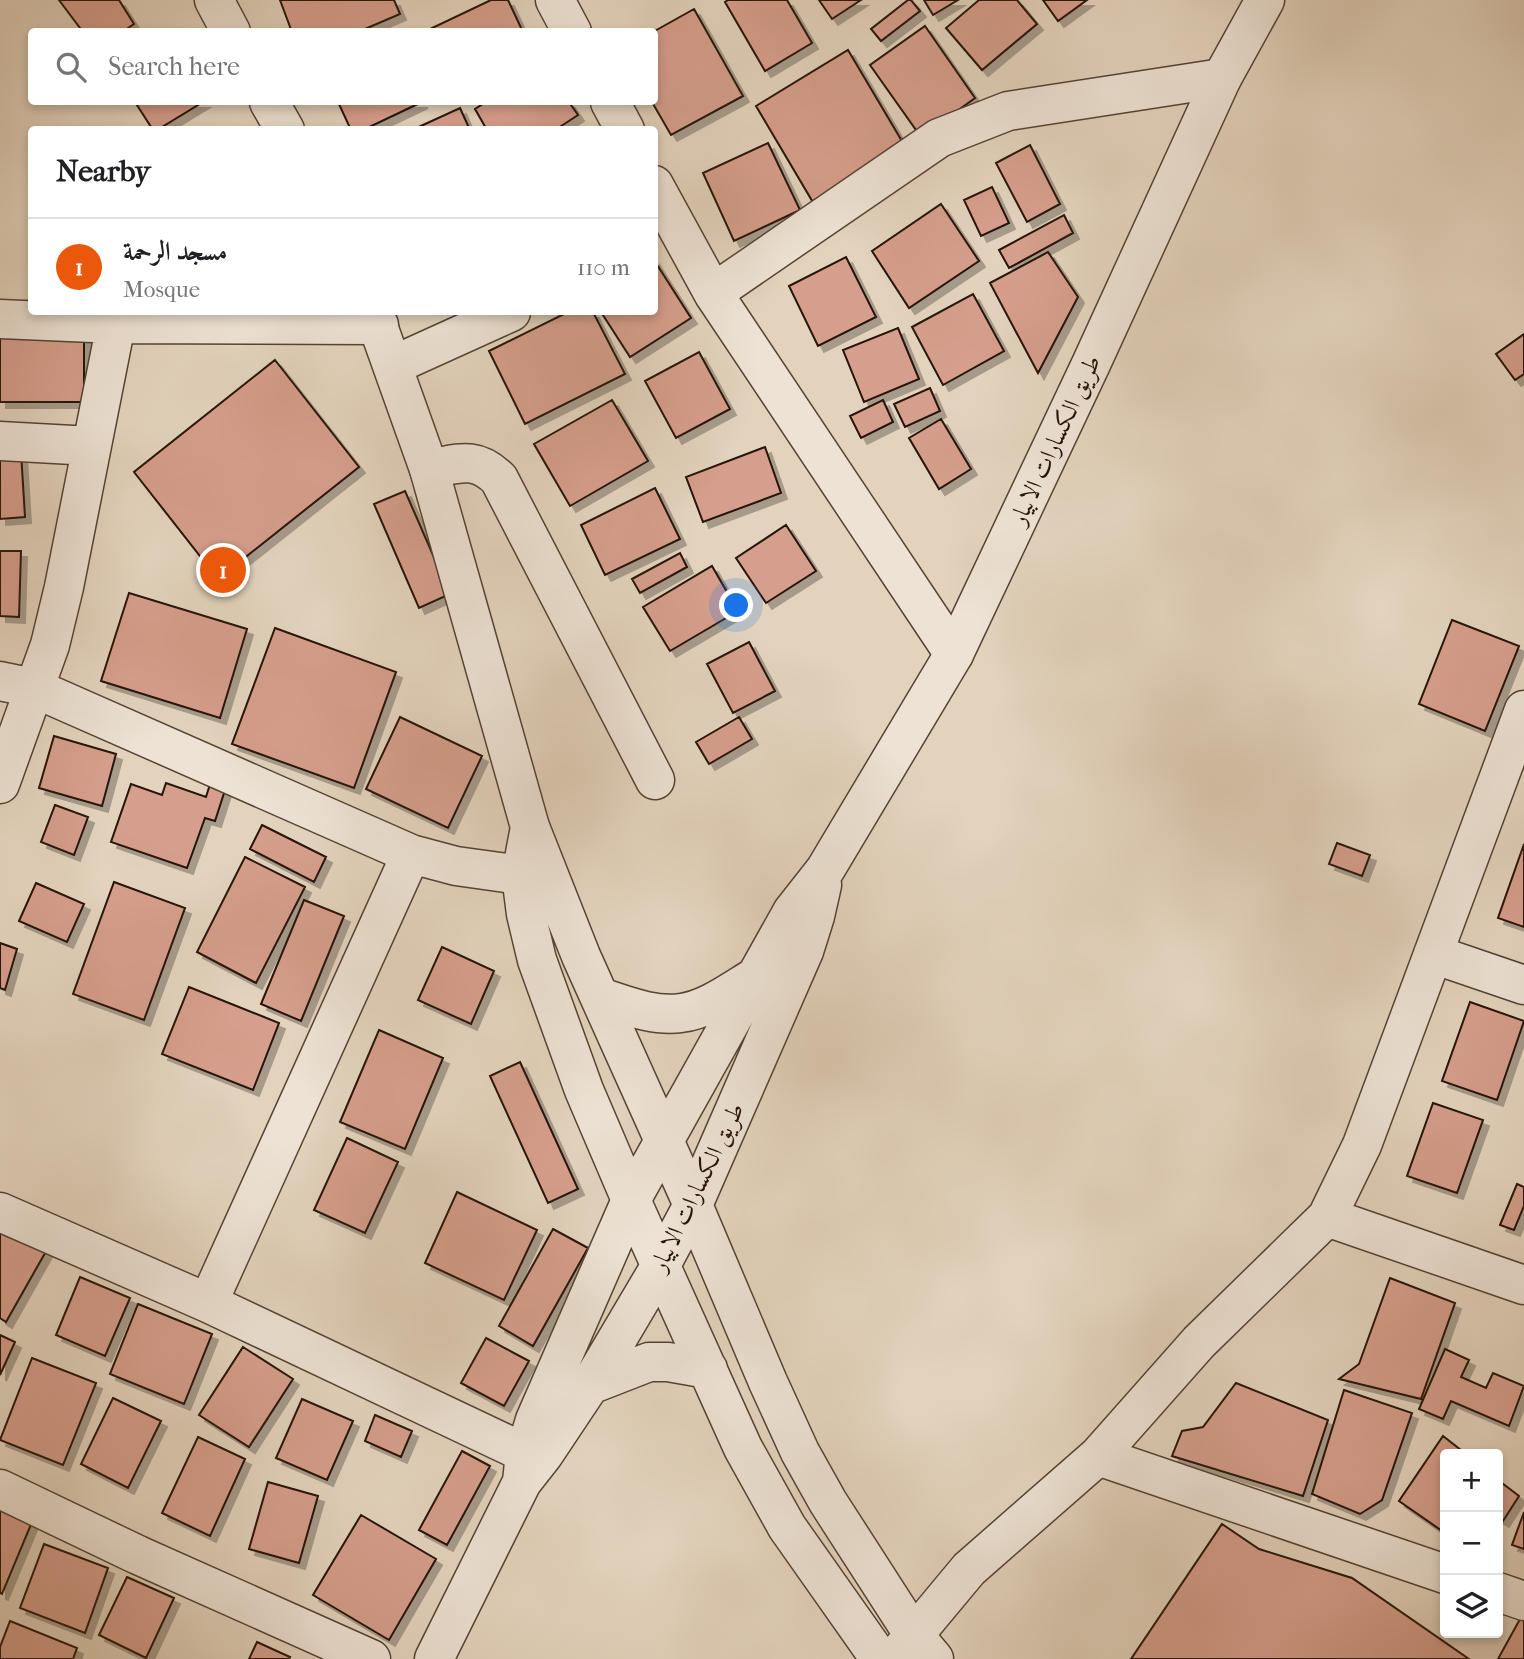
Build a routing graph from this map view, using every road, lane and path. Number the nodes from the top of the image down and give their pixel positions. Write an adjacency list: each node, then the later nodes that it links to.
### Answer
1 (214, 0): 3 (street)
2 (1265, 0): 4 (street, طريق الكسارات الابيار)
3 (229, 28)
4 (1222, 78): 11 (street); 20 (street, طريق الكسارات الابيار)
5 (271, 105): 7 (street)
6 (612, 105): 8 (street)
7 (283, 126)
8 (623, 126)
9 (658, 201): 10 (street)
10 (668, 240): 11 (street)
11 (713, 293): 20 (street)
12 (505, 315): 16 (street)
13 (376, 318): 15 (street); 16 (street)
14 (0, 319): 15 (street)
15 (116, 324): 18 (street)
16 (394, 365): 19 (street)
17 (0, 441): 18 (street)
18 (90, 446): 21 (street)
19 (429, 468): 23 (street); 25 (street)
20 (954, 654): 27 (street, طريق الكسارات الابيار)
21 (17, 685): 24 (street); 26 (street)
22 (1524, 710): 29 (street)
23 (655, 780)
24 (0, 784)
25 (530, 827): 28 (street); 32 (street)
26 (411, 854): 28 (street); 40 (street)
27 (825, 870): 30 (street, طريق الكسارات الابيار); 35 (street, طريق الكسارات الابيار)
28 (520, 875): 34 (street)
29 (1433, 954): 31 (street); 37 (street)
30 (757, 976): 32 (street); 33 (street, طريق الكسارات الابيار)
31 (1524, 985)
32 (600, 997): 33 (street)
33 (663, 1139): 34 (street, طريق الكسارات الابيار); 35 (street)
34 (631, 1200): 38 (street); 44 (street, طريق الكسارات الابيار)
35 (693, 1205): 38 (street, طريق الكسارات الابيار); 49 (street)
36 (0, 1212): 40 (street)
37 (1327, 1217): 39 (street); 43 (street)
38 (661, 1265): 41 (street); 42 (street, طريق الكسارات الابيار)
39 (1524, 1285)
40 (208, 1303): 44 (street)
41 (708, 1369): 42 (street); 52 (street)
42 (590, 1385): 44 (street, طريق الكسارات الابيار)
43 (1098, 1457): 46 (street); 49 (street)
44 (523, 1467): 51 (street, طريق الكسارات الابيار)
45 (0, 1489): 50 (street)
46 (1440, 1572)
47 (1503, 1594): 48 (street)
48 (1524, 1601)
49 (914, 1651)
50 (371, 1659)
51 (434, 1659)
52 (880, 1659)

